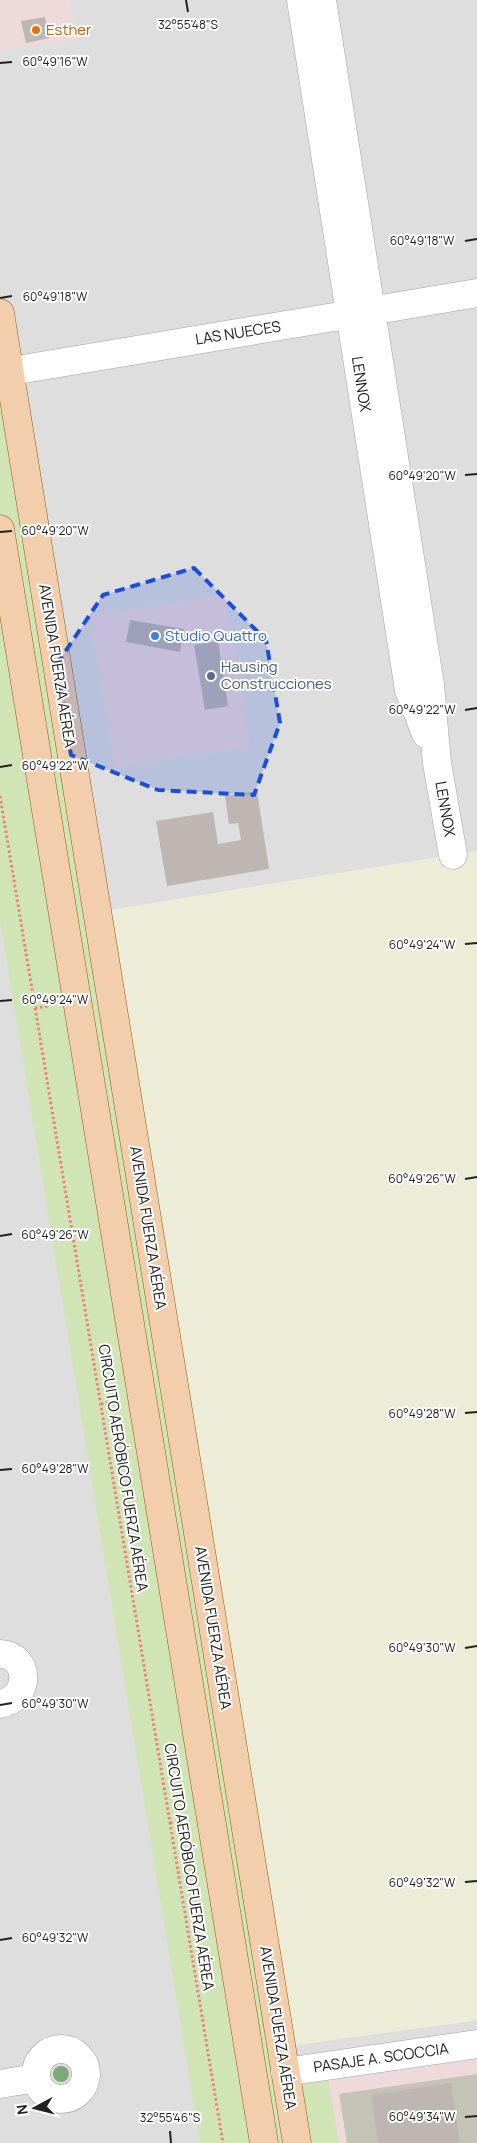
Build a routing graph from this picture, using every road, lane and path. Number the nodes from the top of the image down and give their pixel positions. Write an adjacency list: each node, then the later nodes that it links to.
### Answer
1 (301, 0): 5 (street, LENNOX)
2 (322, 0): 5 (street, LENNOX)
3 (477, 293): 5 (street, LAS NUECES)
4 (0, 313): 6 (main road, AVENIDA FUERZA AÉREA)
5 (361, 313): 6 (street, LAS NUECES); 9 (street, LENNOX)
6 (4, 372): 10 (main road, AVENIDA FUERZA AÉREA)
7 (0, 529): 11 (main road)
8 (0, 796): 18 (path, CIRCUITO AERÓBICO FUERZA AÉREA)
9 (453, 855)
10 (121, 1061): 11 (main road); 15 (main road, AVENIDA FUERZA AÉREA)
11 (88, 1066): 19 (main road)
12 (0, 1654): 13 (street)
13 (0, 1704)
14 (477, 2044): 15 (street, PASAJE A. SCOCCIA)
15 (285, 2072): 20 (main road, AVENIDA FUERZA AÉREA)
16 (36, 2078): 17 (street)
17 (0, 2084)
18 (223, 2143)
19 (264, 2143)
20 (297, 2143)

